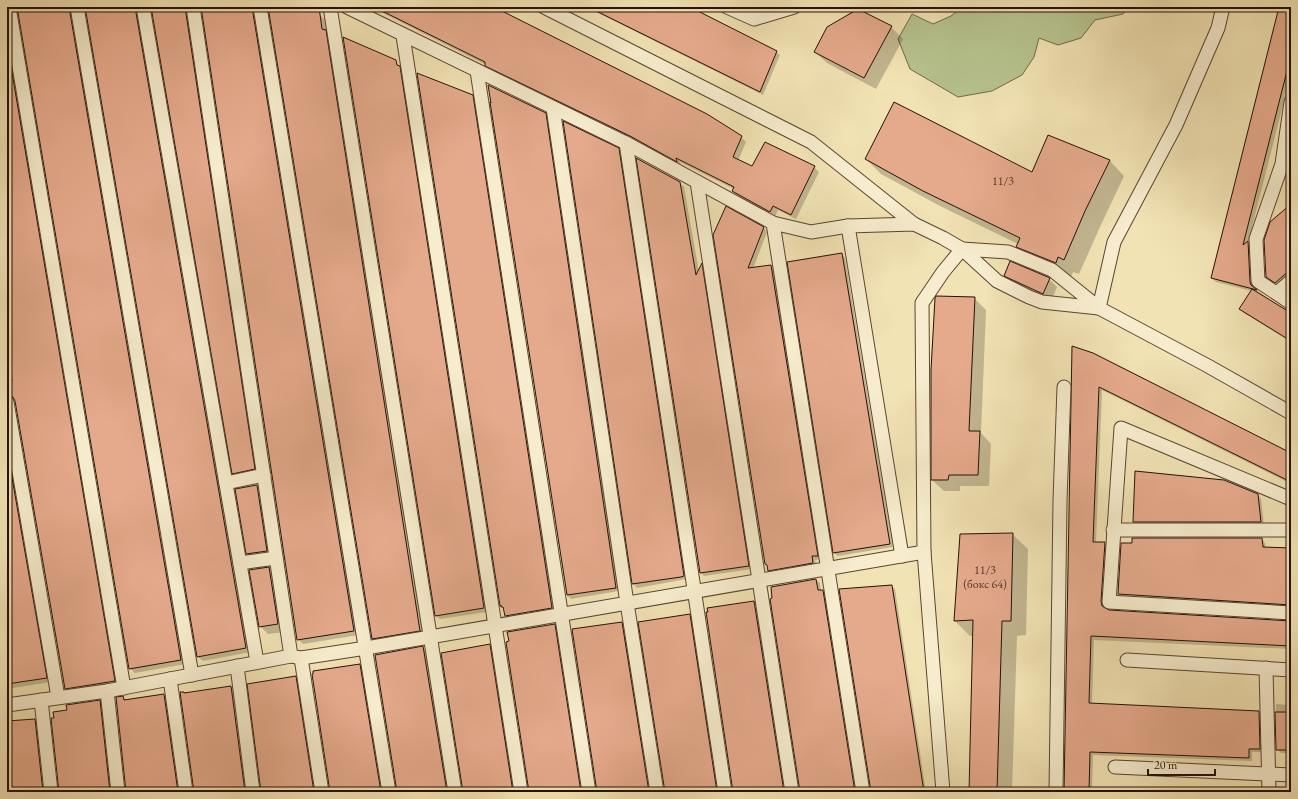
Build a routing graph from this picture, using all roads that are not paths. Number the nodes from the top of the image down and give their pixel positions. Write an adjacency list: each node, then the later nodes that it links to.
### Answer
1 (9, 7): 56 (lane)
2 (78, 7): 54 (lane)
3 (143, 7): 31 (lane)
4 (193, 7): 30 (lane)
5 (260, 7): 47 (lane)
6 (330, 7): 46 (lane)
7 (347, 7): 12 (lane)
8 (544, 7): 20 (lane)
9 (727, 7): 10 (lane)
10 (794, 7)
11 (1222, 7): 26 (lane)
12 (403, 36): 13 (lane); 45 (lane)
13 (477, 70): 15 (lane); 44 (lane)
14 (1291, 104): 17 (lane)
15 (553, 108): 16 (lane); 42 (lane)
16 (626, 143): 18 (lane); 41 (lane)
17 (1287, 164): 24 (lane)
18 (697, 182): 19 (lane); 40 (lane)
19 (773, 223): 21 (lane); 39 (lane)
20 (914, 224): 21 (lane); 22 (lane)
21 (848, 226): 36 (lane)
22 (962, 249): 26 (lane); 26 (lane); 35 (lane)
23 (1291, 281): 24 (lane)
24 (1277, 293): 25 (lane)
25 (1291, 303)
26 (1099, 308): 29 (lane)
27 (1064, 387): 78 (lane)
28 (7, 402): 58 (lane)
29 (1291, 413)
30 (264, 475): 31 (lane); 37 (lane)
31 (226, 483): 38 (lane)
32 (1291, 499): 33 (lane)
33 (1113, 530): 34 (lane); 43 (lane)
34 (1291, 530)
35 (924, 552): 36 (lane); 77 (lane)
36 (902, 556): 39 (lane)
37 (276, 558): 38 (lane); 48 (lane)
38 (240, 563): 50 (lane)
39 (828, 568): 40 (lane); 76 (lane)
40 (759, 580): 41 (lane); 75 (lane)
41 (694, 591): 42 (lane); 74 (lane)
42 (627, 603): 44 (lane); 73 (lane)
43 (1291, 613)
44 (561, 614): 45 (lane); 72 (lane)
45 (495, 626): 46 (lane); 71 (lane)
46 (430, 637): 47 (lane); 70 (lane)
47 (366, 648): 48 (lane); 69 (lane)
48 (296, 657): 50 (lane); 68 (lane)
49 (1127, 660): 52 (lane)
50 (257, 662): 51 (lane)
51 (237, 666): 54 (lane); 67 (lane)
52 (1266, 668): 53 (lane); 62 (lane)
53 (1291, 670)
54 (192, 675): 55 (lane)
55 (170, 679): 56 (lane); 66 (lane)
56 (124, 688): 57 (lane)
57 (107, 691): 58 (lane); 65 (lane)
58 (58, 698): 59 (lane)
59 (41, 700): 60 (lane); 64 (lane)
60 (7, 706)
61 (1115, 767): 62 (lane)
62 (1270, 774): 63 (lane); 79 (lane)
63 (1291, 775)
64 (51, 792)
65 (118, 792)
66 (186, 792)
67 (253, 792)
68 (322, 792)
69 (389, 792)
70 (455, 792)
71 (521, 792)
72 (589, 792)
73 (657, 792)
74 (725, 792)
75 (792, 792)
76 (863, 792)
77 (943, 792)
78 (1056, 792)
79 (1269, 792)

